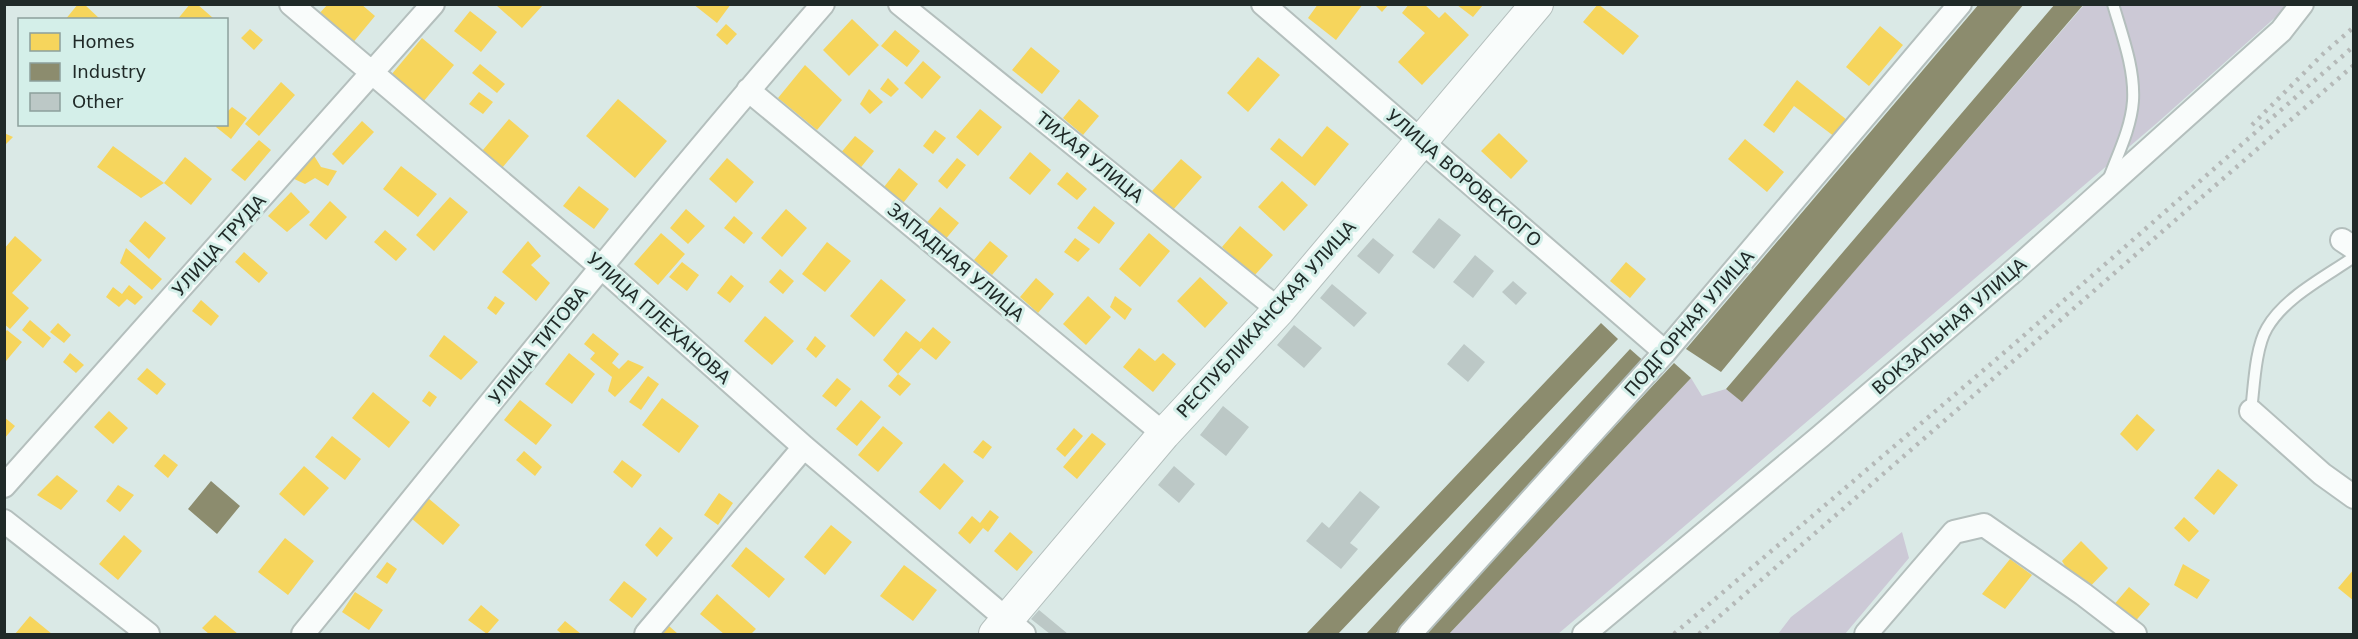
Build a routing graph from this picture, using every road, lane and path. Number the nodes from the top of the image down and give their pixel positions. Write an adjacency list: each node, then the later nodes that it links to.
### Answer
1 (291, 4): 10 (street, УЛИЦА ПЛЕХАНОВА)
2 (433, 4): 10 (street, УЛИЦА ТРУДА)
3 (823, 4): 11 (street, УЛИЦА ТИТОВА)
4 (900, 4): 16 (street, ТИХАЯ УЛИЦА)
5 (1263, 4): 12 (street, УЛИЦА ВОРОВСКОГО)
6 (1537, 4): 12 (street, РЕСПУБЛИКАНСКАЯ УЛИЦА)
7 (2113, 4): 13 (lane)
8 (2302, 4): 13 (street, ВОКЗАЛЬНАЯ УЛИЦА)
9 (1953, 6): 17 (street, ПОДГОРНАЯ УЛИЦА)
10 (373, 72): 15 (street, УЛИЦА ПЛЕХАНОВА); 21 (street, УЛИЦА ТРУДА)
11 (748, 90): 15 (street, УЛИЦА ТИТОВА); 19 (street, ЗАПАДНАЯ УЛИЦА)
12 (1421, 141): 16 (street, РЕСПУБЛИКАНСКАЯ УЛИЦА); 17 (street, УЛИЦА ВОРОВСКОГО)
13 (2106, 186): 29 (street, ВОКЗАЛЬНАЯ УЛИЦА)
14 (2350, 248): 18 (lane)
15 (602, 267): 20 (street, УЛИЦА ПЛЕХАНОВА); 26 (street, УЛИЦА ТИТОВА)
16 (1279, 310): 19 (street, РЕСПУБЛИКАНСКАЯ УЛИЦА)
17 (1665, 352): 28 (street, ПОДГОРНАЯ УЛИЦА)
18 (2251, 411): 22 (street)
19 (1164, 434): 24 (street, РЕСПУБЛИКАНСКАЯ УЛИЦА)
20 (804, 447): 24 (street, УЛИЦА ПЛЕХАНОВА); 27 (street)
21 (4, 486)
22 (2354, 497)
23 (4, 521): 25 (street)
24 (1009, 630)
25 (148, 634)
26 (303, 634)
27 (646, 634)
28 (1410, 634)
29 (1584, 634)
30 (1866, 634): 31 (street)
31 (2135, 634)

